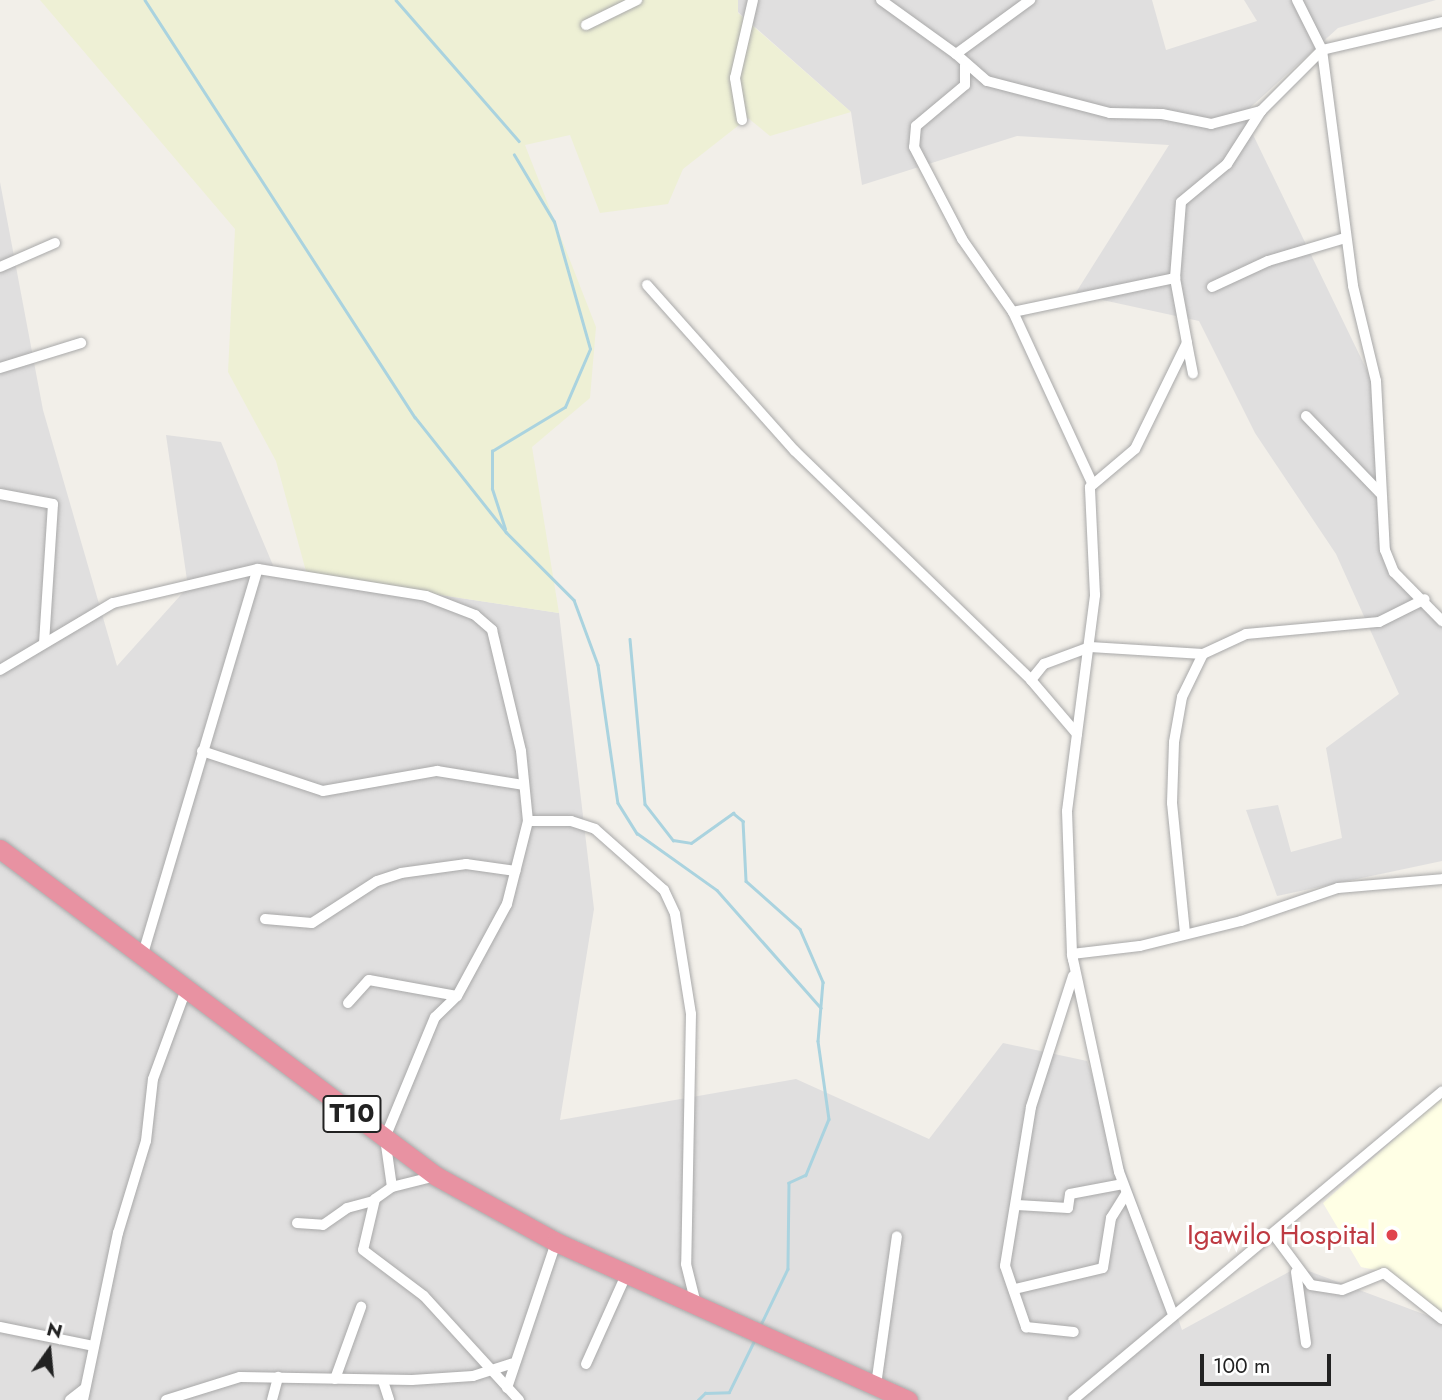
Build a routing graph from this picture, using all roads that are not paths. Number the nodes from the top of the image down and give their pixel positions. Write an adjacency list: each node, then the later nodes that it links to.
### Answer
1 (637, 0): 7 (street)
2 (753, 0): 12 (street)
3 (881, 0): 9 (street)
4 (1030, 0): 9 (street)
5 (1302, 3): 8 (street)
6 (1442, 22): 8 (street)
7 (586, 25)
8 (1322, 50): 11 (street); 13 (street)
9 (956, 54): 10 (street)
10 (965, 65): 11 (street); 19 (street)
11 (1261, 111): 16 (street)
12 (742, 120)
13 (1345, 237): 18 (street); 27 (street)
14 (55, 243): 15 (street)
15 (0, 267)
16 (1175, 278): 19 (street); 21 (street)
17 (647, 285): 35 (street)
18 (1212, 287)
19 (1013, 312): 25 (street)
20 (81, 343): 22 (street)
21 (1187, 343): 23 (street); 25 (street)
22 (0, 368)
23 (1193, 373)
24 (1306, 416): 27 (street)
25 (1092, 482): 32 (street)
26 (0, 494): 31 (street)
27 (1381, 494): 29 (street)
28 (258, 569): 31 (street); 37 (street); 38 (street)
29 (1424, 599): 30 (street); 33 (street)
30 (1442, 621)
31 (44, 643): 34 (street)
32 (1090, 647): 33 (street); 35 (street); 36 (street)
33 (1203, 654): 44 (street)
34 (0, 670)
35 (1031, 680): 36 (street)
36 (1077, 734): 45 (street)
37 (202, 751): 38 (street); 46 (street)
38 (523, 785): 39 (street)
39 (528, 821): 41 (street); 65 (street)
40 (0, 849): 46 (highway, T10)
41 (516, 871): 43 (street); 48 (street)
42 (1442, 878): 44 (street)
43 (265, 919)
44 (1185, 933): 45 (street)
45 (1072, 954): 54 (street); 56 (street)
46 (142, 957): 47 (highway, T10)
47 (185, 992): 51 (highway, T10); 71 (street)
48 (457, 996): 49 (street); 51 (street)
49 (348, 1003)
50 (1442, 1092): 58 (street)
51 (385, 1138): 52 (highway, T10); 53 (street)
52 (436, 1176): 53 (street); 60 (highway, T10)
53 (392, 1187): 55 (street)
54 (1125, 1189): 56 (street); 63 (street); 66 (street)
55 (373, 1201): 57 (street); 74 (street)
56 (1017, 1205): 63 (street)
57 (298, 1223)
58 (1273, 1235): 61 (street); 66 (street)
59 (897, 1236): 78 (street)
60 (556, 1242): 62 (highway, T10); 72 (street)
61 (1296, 1272): 67 (street); 70 (street)
62 (626, 1275): 65 (highway, T10); 73 (street)
63 (1015, 1289): 69 (street)
64 (361, 1307): 76 (street)
65 (697, 1307): 78 (highway, T10)
66 (1172, 1312): 87 (street)
67 (1442, 1319)
68 (0, 1327): 71 (street)
69 (1074, 1332)
70 (1306, 1343)
71 (93, 1346): 80 (street)
72 (511, 1364): 74 (street); 79 (street)
73 (586, 1364)
74 (490, 1371): 77 (street); 79 (street)
75 (278, 1377): 76 (street); 82 (street); 83 (street)
76 (335, 1379): 77 (street)
77 (383, 1381): 84 (street)
78 (876, 1385): 86 (highway, T10)
79 (507, 1388): 85 (street)
80 (84, 1394): 81 (street)
81 (70, 1400)
82 (166, 1400)
83 (272, 1400)
84 (389, 1400)
85 (519, 1400)
86 (908, 1400)
87 (1073, 1400)

